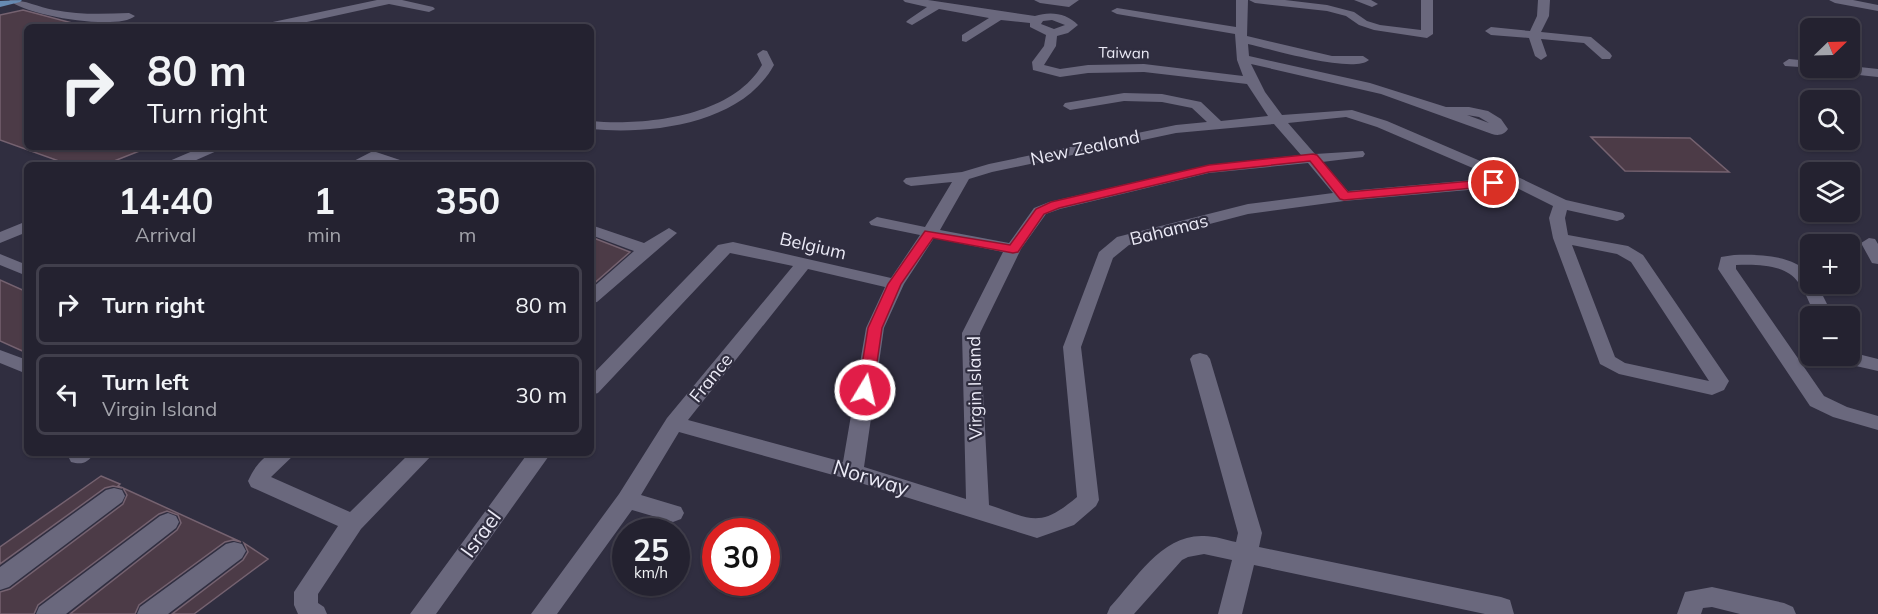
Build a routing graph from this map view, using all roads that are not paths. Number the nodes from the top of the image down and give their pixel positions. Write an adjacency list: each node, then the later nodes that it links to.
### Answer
1 (16, 0): 10 (main road); 18 (street)
2 (392, 0): 14 (street); 23 (street)
3 (909, 0): 12 (street)
4 (1040, 0): 11 (street)
5 (1242, 0): 27 (street)
6 (1255, 0): 7 (street)
7 (1427, 0)
8 (1544, 0): 26 (street)
9 (1835, 0): 13 (street)
10 (0, 1)
11 (1071, 2): 19 (street)
12 (937, 5): 16 (street); 21 (street)
13 (1878, 8)
14 (429, 9)
15 (1117, 11): 27 (street)
16 (999, 15): 20 (street); 28 (street)
17 (129, 16): 18 (street)
18 (78, 18): 22 (street)
19 (1058, 18): 20 (street); 25 (street)
20 (1036, 20): 25 (street)
21 (912, 22)
22 (100, 24)
23 (282, 24)
24 (1491, 31): 26 (street)
25 (1052, 32): 38 (street, Taiwan)
26 (1534, 35): 30 (street); 31 (street)
27 (1243, 36): 32 (street); 33 (street)
28 (966, 38)
29 (763, 54): 43 (street)
30 (1541, 56)
31 (1606, 56)
32 (1243, 59): 38 (street); 40 (street)
33 (1363, 60)
34 (1788, 63): 35 (street)
35 (1800, 64)
36 (1860, 71): 37 (street)
37 (1878, 73)
38 (1251, 81): 41 (street)
39 (1070, 106): 42 (street)
40 (1444, 111)
41 (1278, 119): 42 (street, New Zealand); 46 (street); 52 (street, New Zealand)
42 (1218, 124): 50 (street, New Zealand)
43 (594, 125)
44 (207, 150): 47 (street)
45 (1358, 154): 46 (street, Virgin Island)
46 (1313, 158): 53 (street); 65 (street, Virgin Island)
47 (179, 162)
48 (359, 162): 49 (street)
49 (393, 162)
50 (963, 176): 51 (street, New Zealand); 60 (street)
51 (910, 181)
52 (1515, 181): 53 (street, Bahamas); 54 (street, New Zealand)
53 (1344, 196): 91 (street, Bahamas)
54 (1561, 204): 55 (street, New Zealand); 62 (street)
55 (1617, 216)
56 (877, 222): 60 (street)
57 (24, 227): 61 (street)
58 (594, 231): 64 (street)
59 (669, 233): 64 (street)
60 (929, 234): 65 (street); 70 (street)
61 (0, 237)
62 (1561, 238): 62 (street)
63 (1869, 243): 67 (street)
64 (646, 249): 71 (street)
65 (1013, 249): 89 (street, Virgin Island)
66 (0, 259): 69 (street)
67 (1878, 260)
68 (804, 264): 70 (street, Belgium); 80 (street, Belgium); 81 (street, France)
69 (24, 270)
70 (895, 284): 86 (street)
71 (595, 290)
72 (1819, 306): 73 (street)
73 (1783, 352): 74 (street); 82 (street)
74 (1800, 354)
75 (0, 356): 79 (street)
76 (1200, 359): 95 (street)
77 (1860, 360): 78 (street)
78 (1878, 365)
79 (24, 367)
80 (594, 385)
81 (674, 423): 86 (street, Norway); 88 (street, France)
82 (1878, 423)
83 (281, 456): 93 (street)
84 (420, 456): 93 (street)
85 (538, 456): 100 (street, Israel)
86 (852, 472): 89 (street, Norway)
87 (114, 496): 96 (street)
88 (627, 500): 90 (street); 101 (street, France)
89 (978, 510): 91 (street, Norway)
90 (673, 513)
91 (1066, 519)
92 (168, 522): 97 (street)
93 (353, 523): 99 (street)
94 (234, 551): 98 (street)
95 (1246, 554): 102 (street); 103 (street); 104 (street)
96 (0, 579)
97 (48, 614)
98 (149, 614)
99 (315, 614)
100 (422, 614)
101 (543, 614)
102 (1119, 614)
103 (1230, 614)
104 (1502, 614)
105 (1689, 614): 106 (street)
106 (1784, 614)

